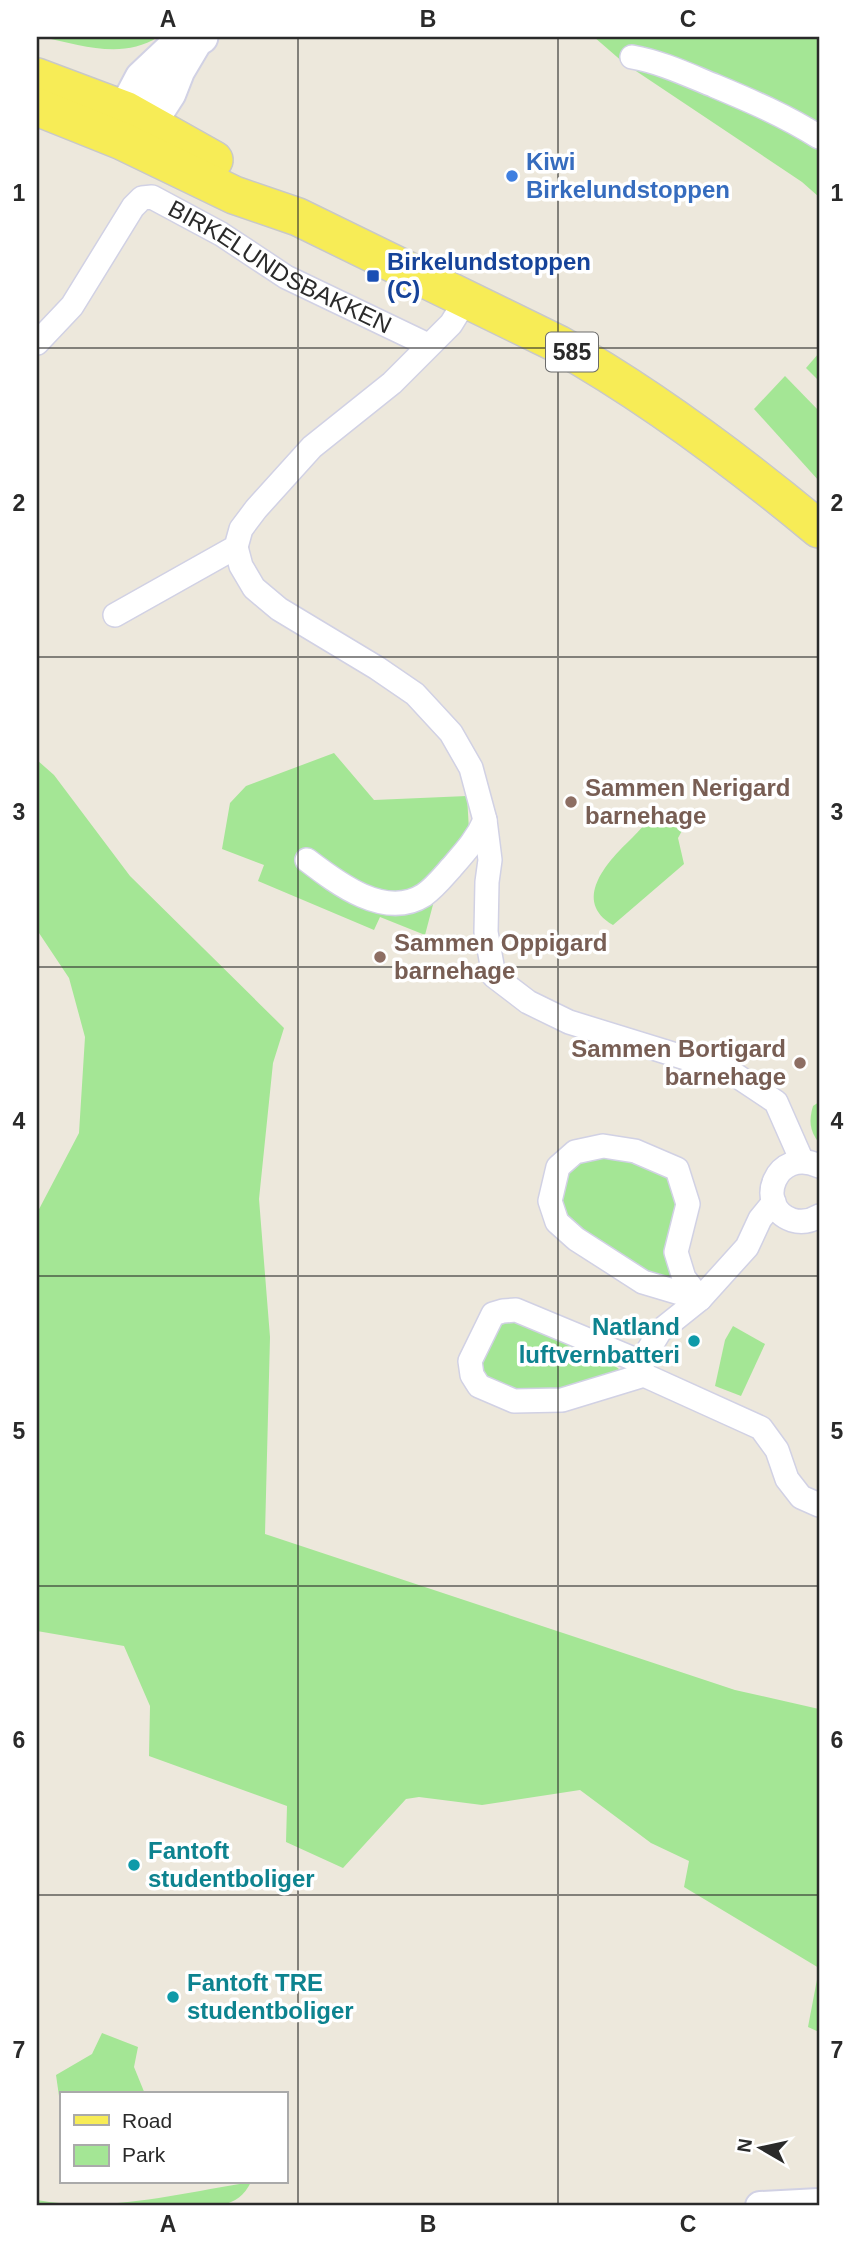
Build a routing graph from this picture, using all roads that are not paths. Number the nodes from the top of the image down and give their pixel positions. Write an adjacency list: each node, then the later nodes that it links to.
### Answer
1 (199, 38): 5 (main road)
2 (632, 57): 6 (street)
3 (37, 77): 5 (main road, 585)
4 (37, 107): 5 (main road, 585)
5 (132, 125): 7 (main road, BIRKELUNDSBAKKEN / 585)
6 (819, 137)
7 (467, 298): 9 (street); 10 (main road, BIRKELUNDSBAKKEN / 585)
8 (37, 343): 9 (street, BIRKELUNDSBAKKEN)
9 (428, 345): 11 (street)
10 (819, 529)
11 (236, 547): 12 (street); 13 (street)
12 (115, 615)
13 (485, 820): 14 (street); 15 (street)
14 (307, 860)
15 (811, 1164): 16 (street)
16 (774, 1202): 17 (street); 18 (street)
17 (819, 1216)
18 (700, 1299): 18 (street); 19 (street)
19 (643, 1369): 19 (street); 20 (street)
20 (819, 1506)
21 (819, 2204): 22 (street)
22 (778, 2206)

